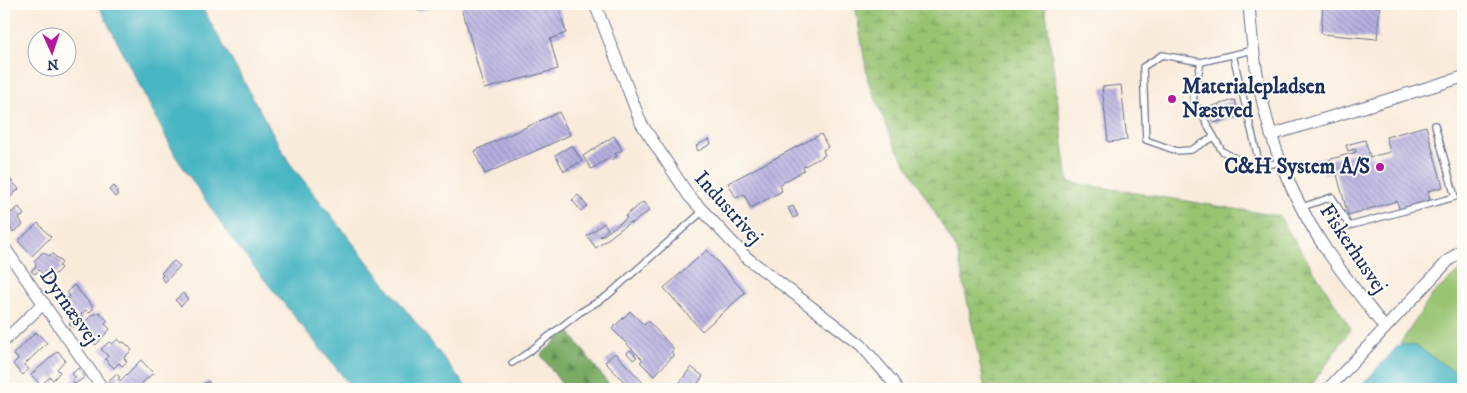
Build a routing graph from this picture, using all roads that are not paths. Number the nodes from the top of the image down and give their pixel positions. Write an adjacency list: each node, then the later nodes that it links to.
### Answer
1 (595, 4): 13 (street, Industrivej)
2 (1250, 4): 3 (street, Fiskerhusvej)
3 (1253, 50): 4 (lane); 8 (street, Fiskerhusvej)
4 (1233, 55): 5 (lane); 11 (lane)
5 (1201, 62): 9 (lane); 9 (lane)
6 (1463, 77): 8 (street)
7 (1435, 125): 12 (lane)
8 (1271, 134): 10 (street, Fiskerhusvej)
9 (1214, 137): 11 (lane)
10 (1281, 162): 11 (lane); 12 (street, Fiskerhusvej)
11 (1260, 166)
12 (1302, 207): 17 (street, Fiskerhusvej)
13 (703, 211): 19 (lane); 21 (street, Industrivej)
14 (4, 247): 16 (street, Dyrnæsvej)
15 (1463, 249): 17 (street)
16 (44, 303): 18 (street); 20 (street, Dyrnæsvej)
17 (1384, 327): 22 (street)
18 (4, 342)
19 (512, 363)
20 (103, 389)
21 (896, 389)
22 (1328, 389)

